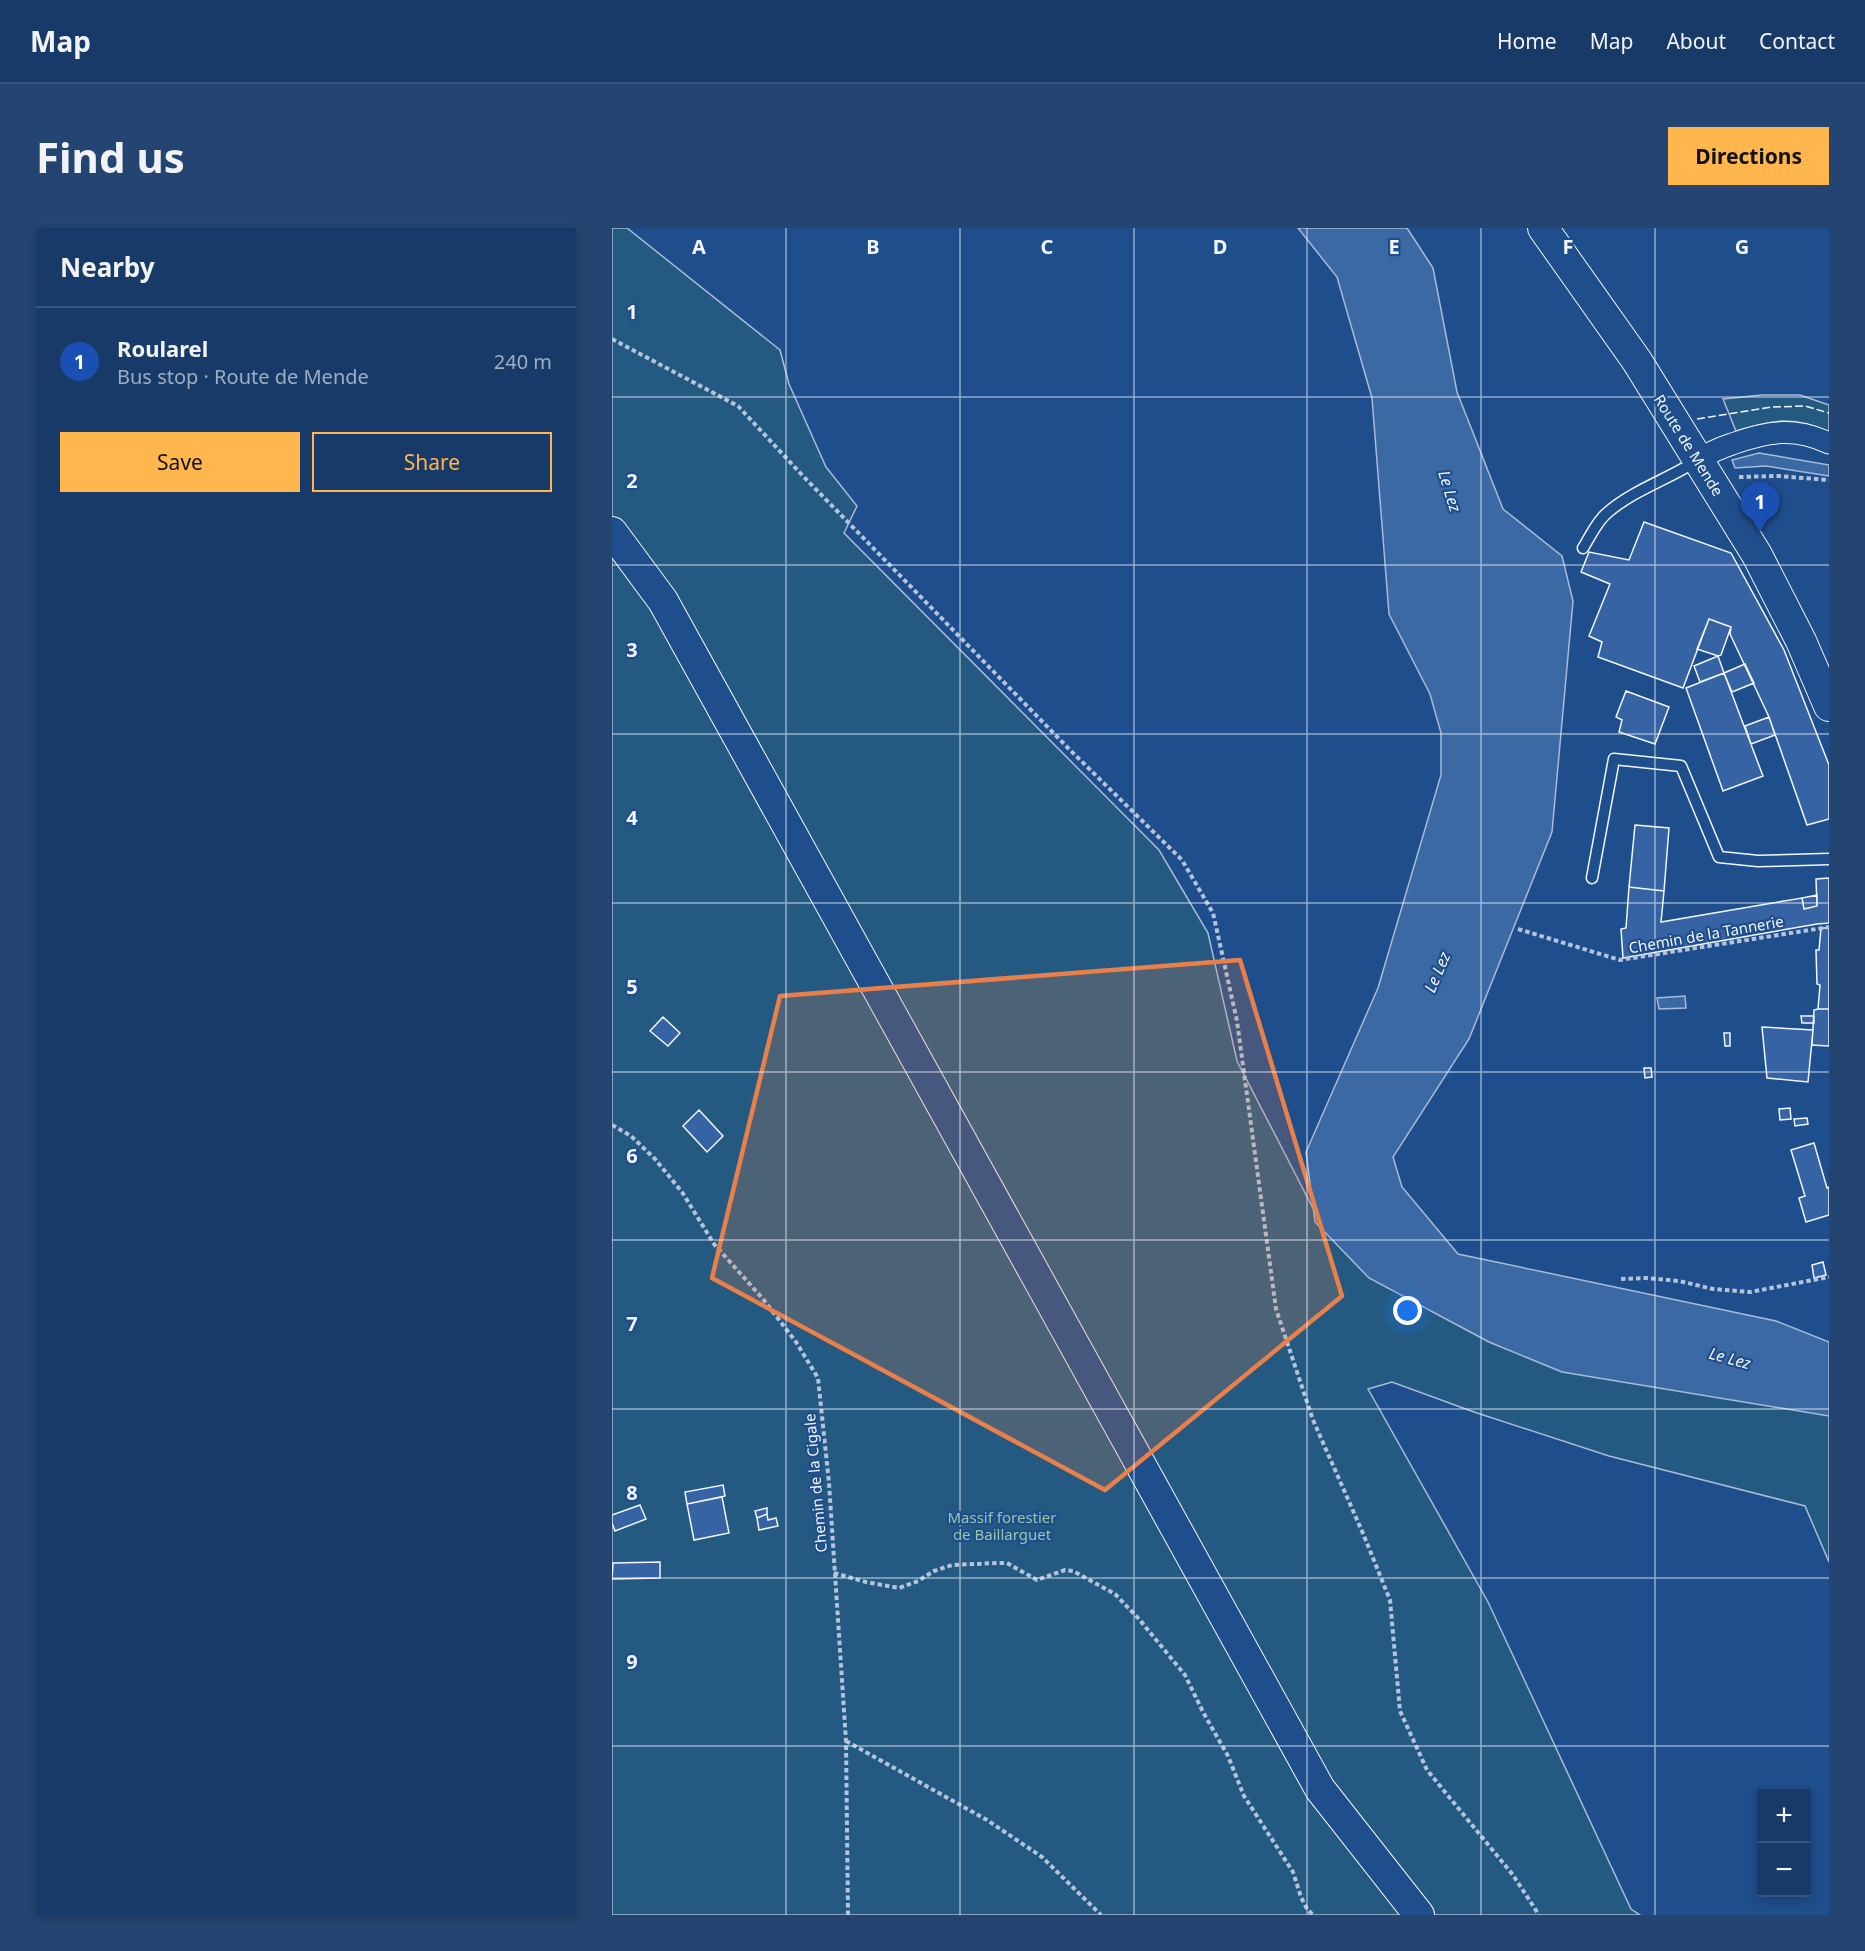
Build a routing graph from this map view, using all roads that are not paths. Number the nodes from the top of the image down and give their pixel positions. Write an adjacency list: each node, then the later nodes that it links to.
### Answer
1 (1543, 228): 3 (main road, Route de Mende)
2 (1829, 443): 3 (street)
3 (1698, 460): 5 (lane); 6 (main road, Route de Mende)
4 (612, 532): 9 (main road)
5 (1583, 548)
6 (1829, 706)
7 (1829, 859): 8 (lane)
8 (1592, 878)
9 (1419, 1915)

